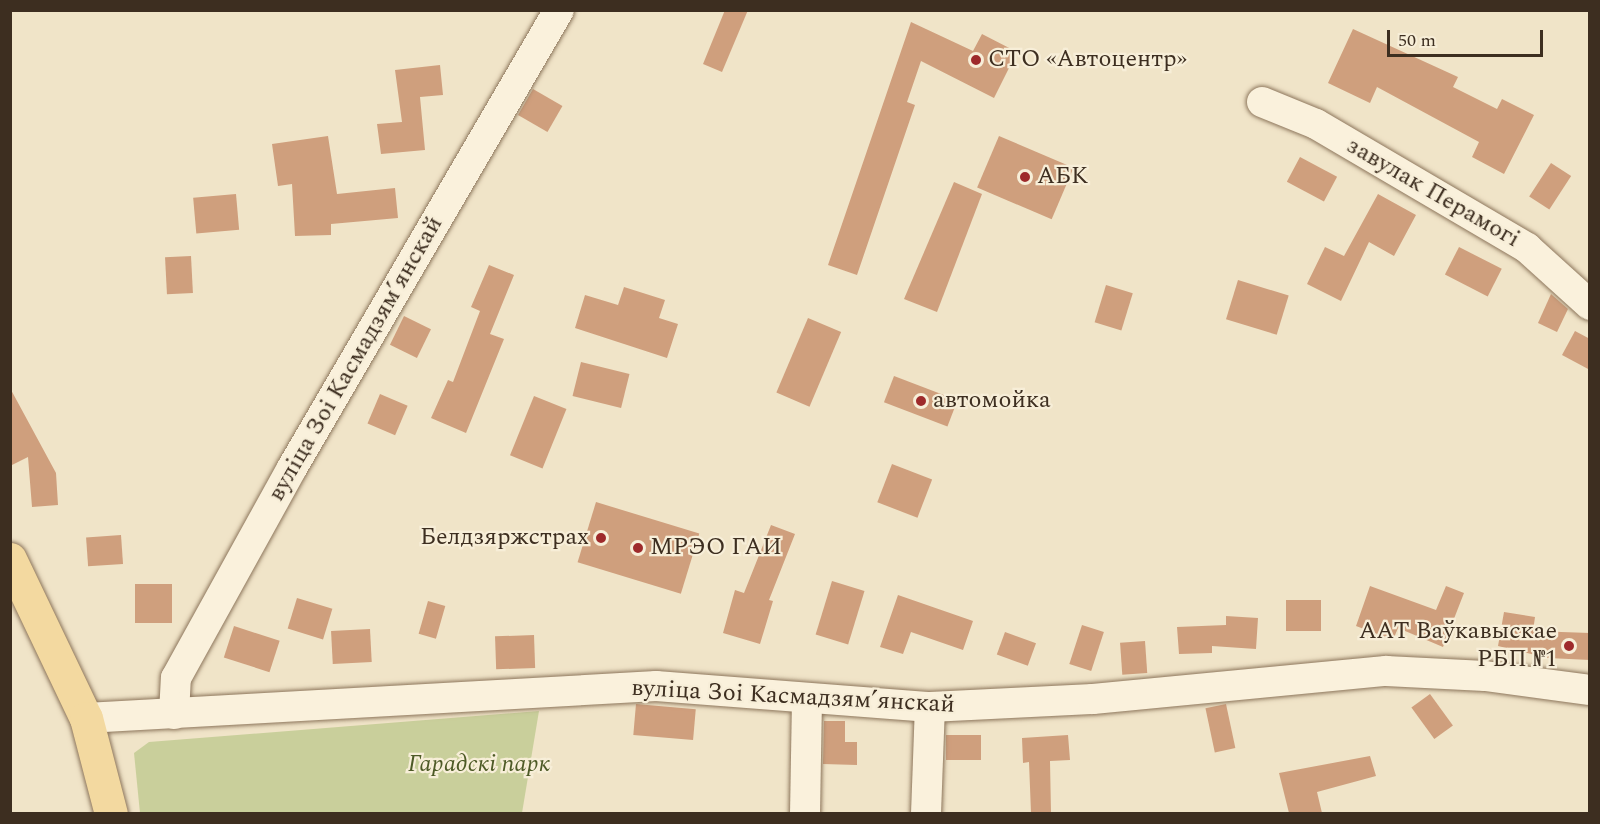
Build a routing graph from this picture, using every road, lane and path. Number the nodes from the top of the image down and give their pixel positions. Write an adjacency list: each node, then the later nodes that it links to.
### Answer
1 (559, 10): 8 (street, вуліца Зоі Касмадзямʼянскай)
2 (1262, 102): 3 (street, завулак Перамогі)
3 (1590, 305)
4 (10, 559): 9 (main road)
5 (1590, 690): 7 (street, вуліца Зоі Касмадзямʼянскай)
6 (807, 701): 7 (street, вуліца Зоі Касмадзямʼянскай); 8 (street, вуліца Зоі Касмадзямʼянскай); 11 (street)
7 (930, 707): 12 (street)
8 (174, 714): 9 (street, вуліца Зоі Касмадзямʼянскай)
9 (86, 718): 10 (main road)
10 (111, 813)
11 (805, 813)
12 (926, 813)

